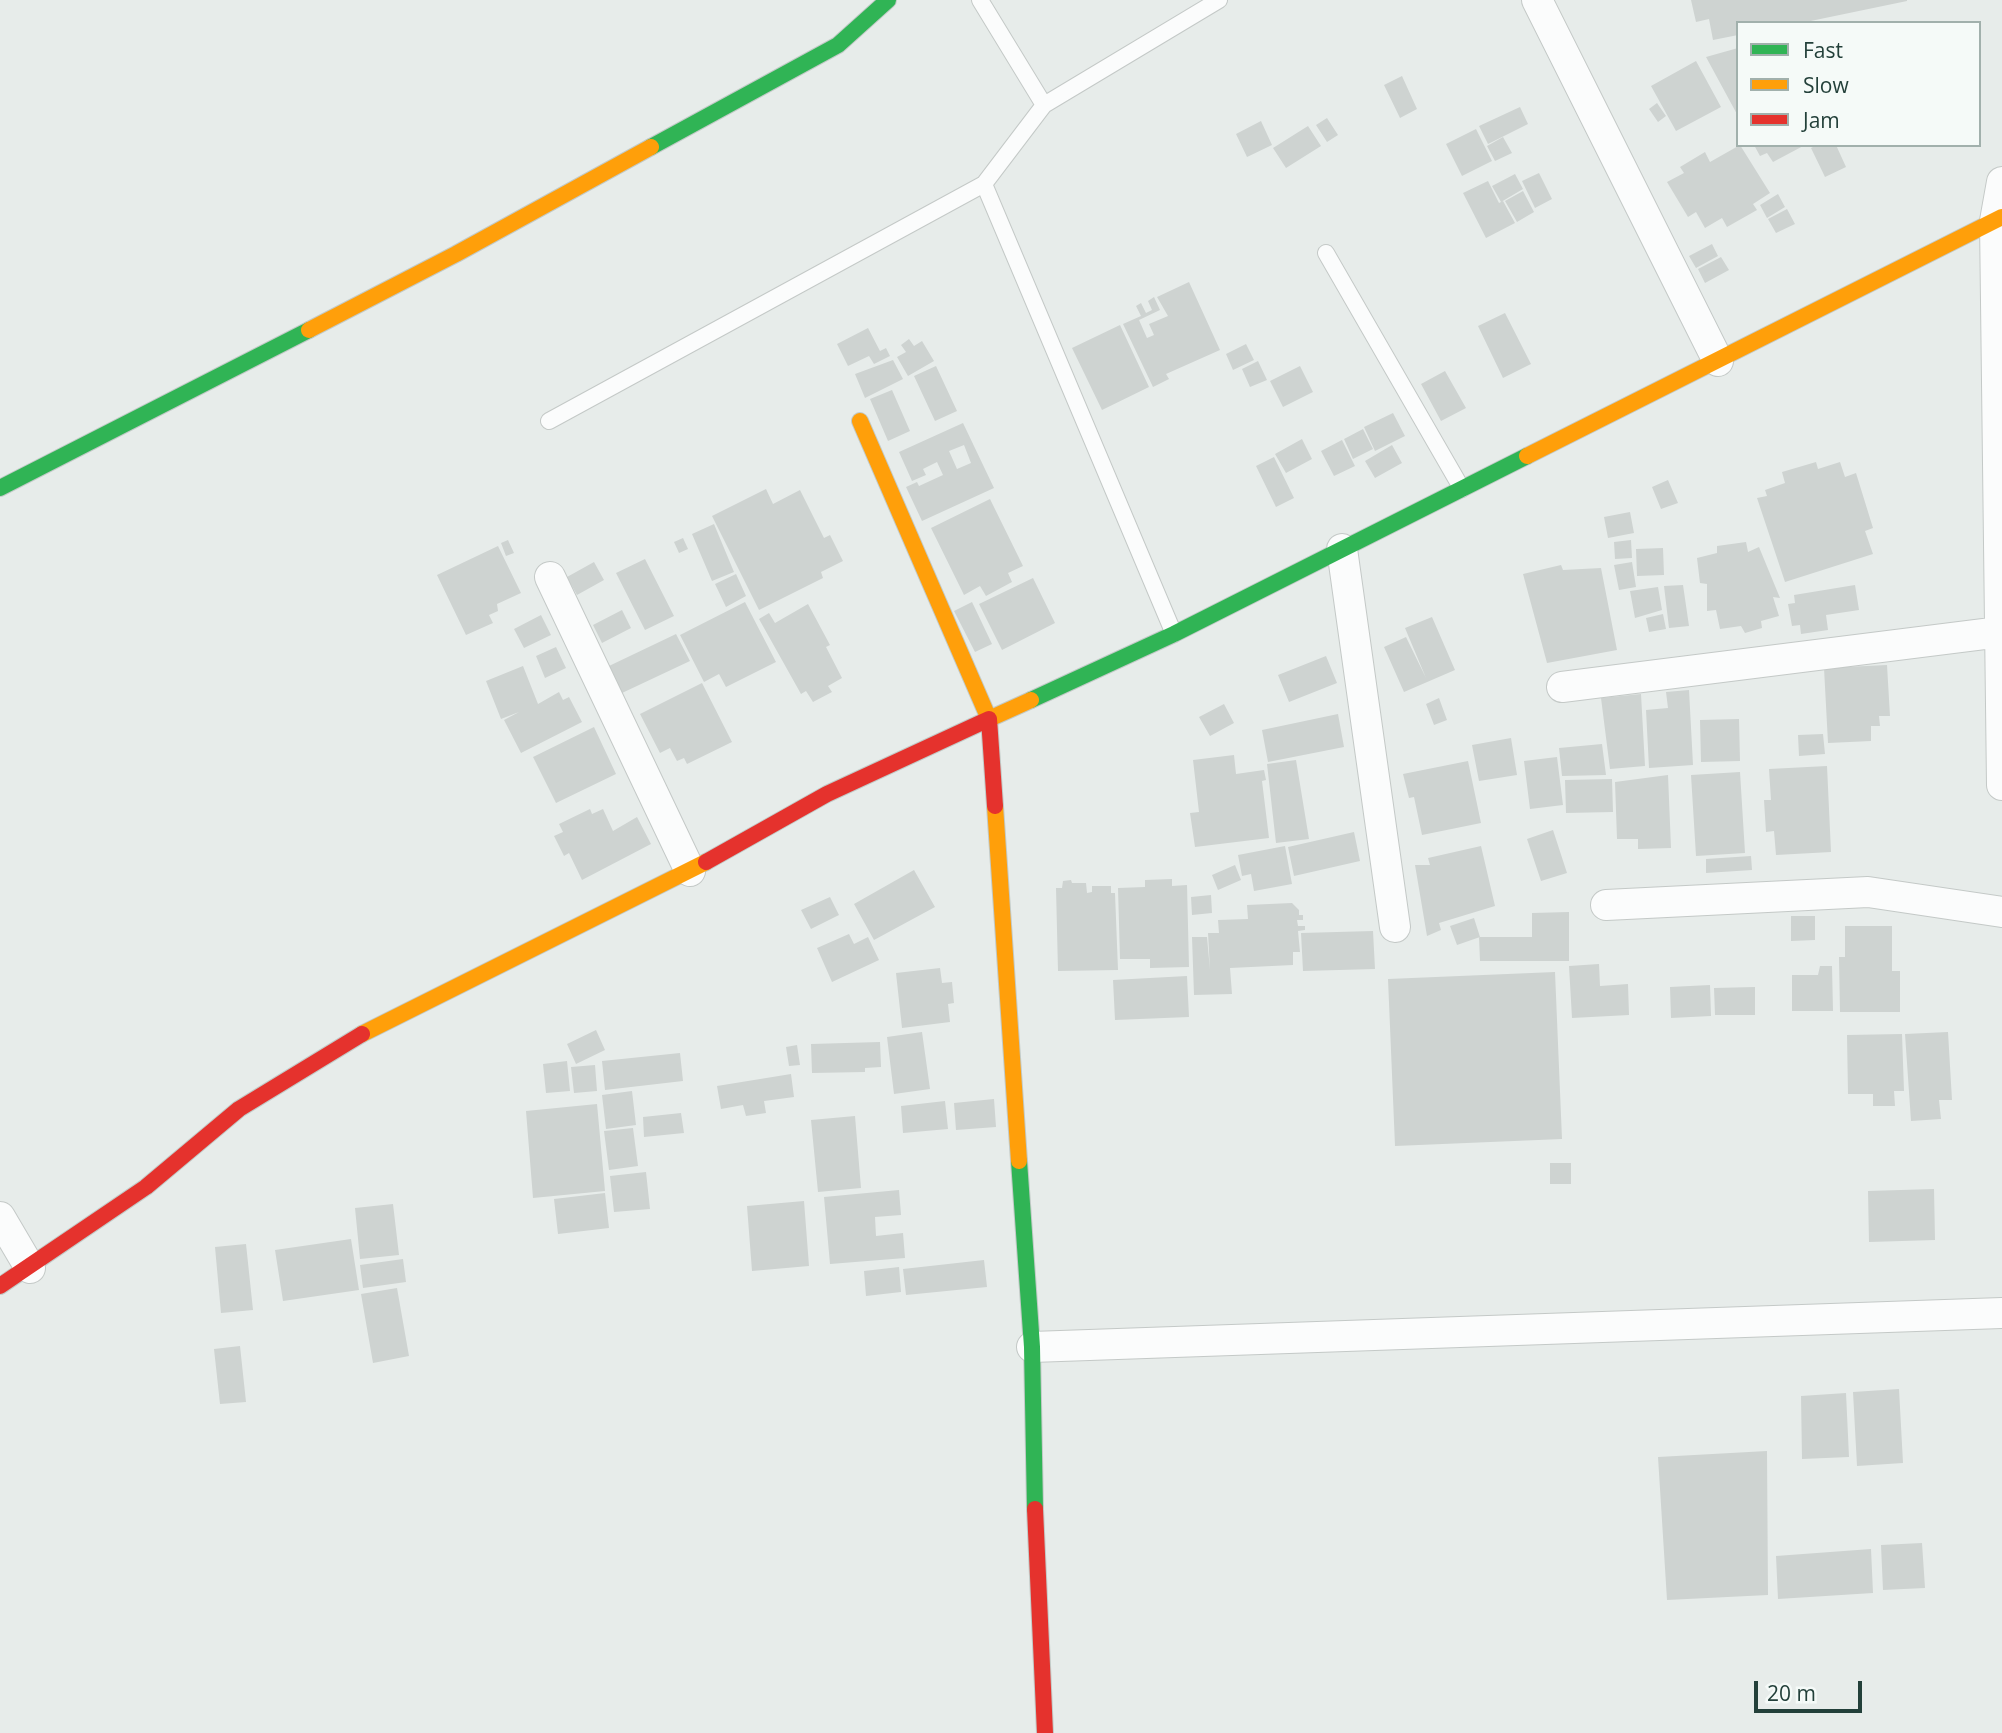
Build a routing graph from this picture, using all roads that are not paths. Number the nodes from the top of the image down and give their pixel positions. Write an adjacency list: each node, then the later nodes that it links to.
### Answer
1 (888, 0): 13 (street)
2 (981, 0): 5 (lane)
3 (1219, 0): 5 (lane)
4 (1537, 0): 10 (street)
5 (1044, 105): 7 (lane)
6 (2002, 182): 8 (street)
7 (984, 184): 11 (lane); 18 (lane)
8 (1998, 219): 10 (street); 17 (street)
9 (1326, 253): 14 (lane)
10 (1718, 361): 14 (street)
11 (549, 421)
12 (860, 421): 20 (street)
13 (0, 488)
14 (1462, 489): 15 (street)
15 (1342, 549): 18 (street); 25 (street)
16 (550, 577): 22 (street)
17 (2000, 632): 19 (street); 21 (street)
18 (1174, 634): 20 (street)
19 (1562, 688)
20 (989, 719): 22 (street); 30 (street)
21 (2002, 785)
22 (690, 871): 27 (street)
23 (1606, 905): 24 (street)
24 (2002, 912)
25 (1395, 927)
26 (0, 1217): 27 (street)
27 (30, 1268): 28 (street)
28 (0, 1286)
29 (2002, 1313): 30 (street)
30 (1032, 1347): 31 (street)
31 (1045, 1733)

